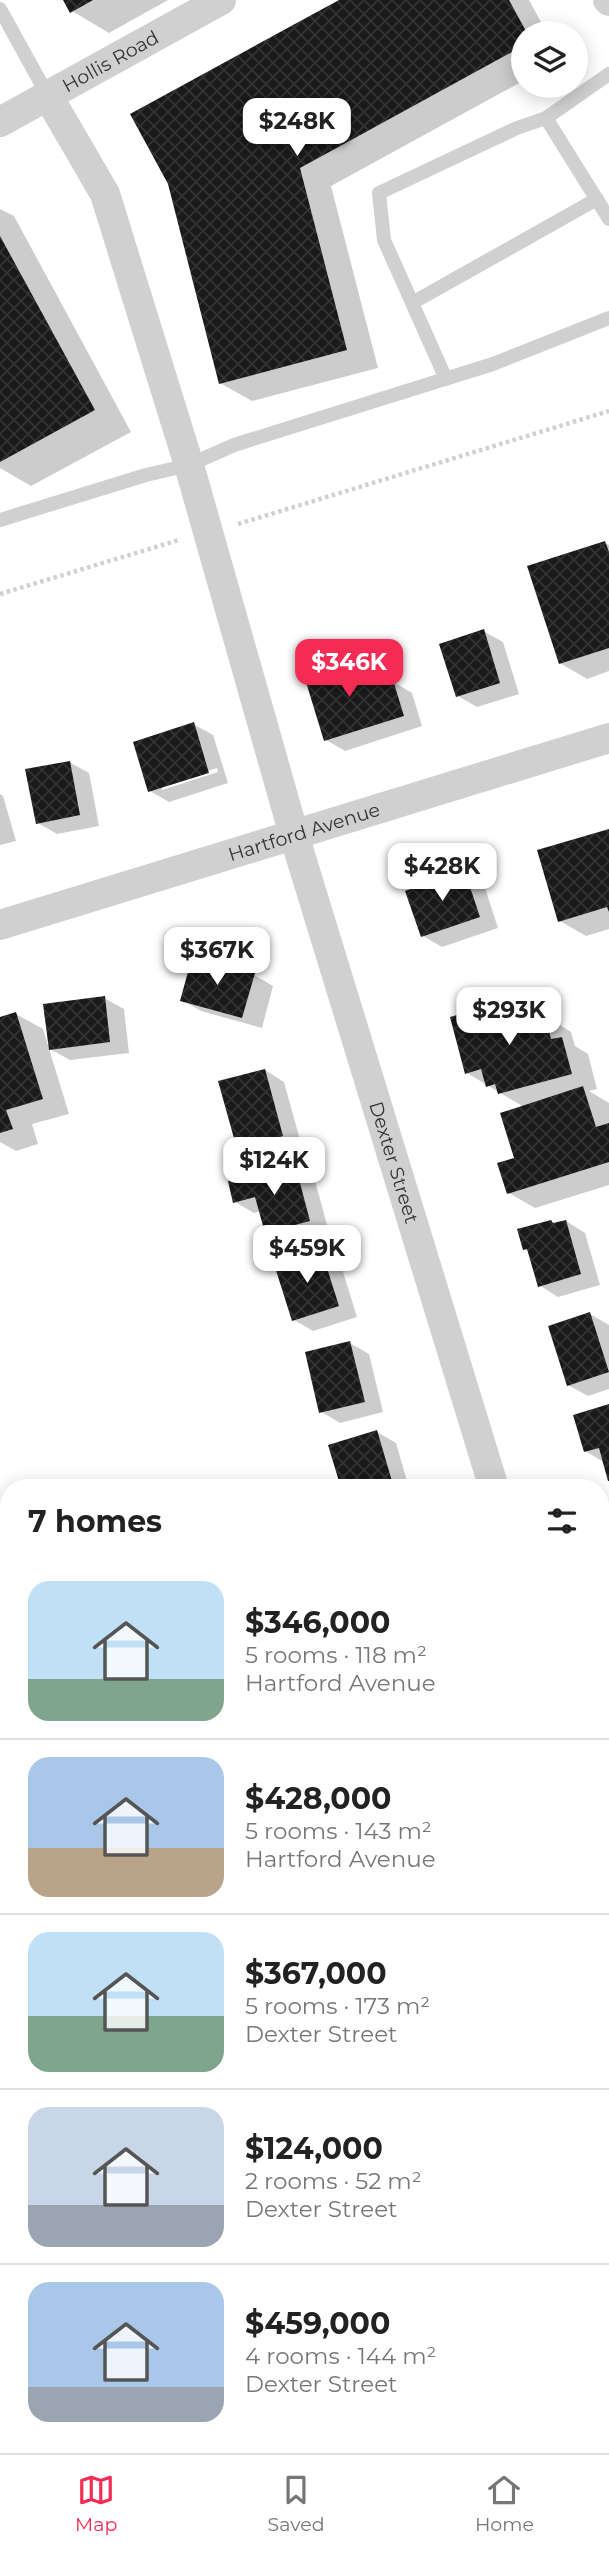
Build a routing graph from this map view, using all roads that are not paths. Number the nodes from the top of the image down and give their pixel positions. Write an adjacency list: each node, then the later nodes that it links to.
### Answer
1 (221, 0): 4 (street, Hollis Road)
2 (0, 9): 4 (lane)
3 (609, 74): 5 (lane)
4 (48, 96): 6 (street, Hollis Road); 12 (street, Dexter Street)
5 (546, 118): 7 (lane); 9 (lane)
6 (0, 122)
7 (597, 199): 8 (lane); 9 (lane)
8 (609, 219)
9 (412, 303): 11 (lane)
10 (609, 317): 11 (lane)
11 (446, 379): 12 (lane)
12 (188, 465): 13 (lane); 15 (street, Dexter Street)
13 (0, 520)
14 (609, 738): 15 (street, Hartford Avenue)
15 (294, 835): 16 (street, Hartford Avenue); 17 (street, Dexter Street)
16 (0, 925)
17 (491, 1479)

